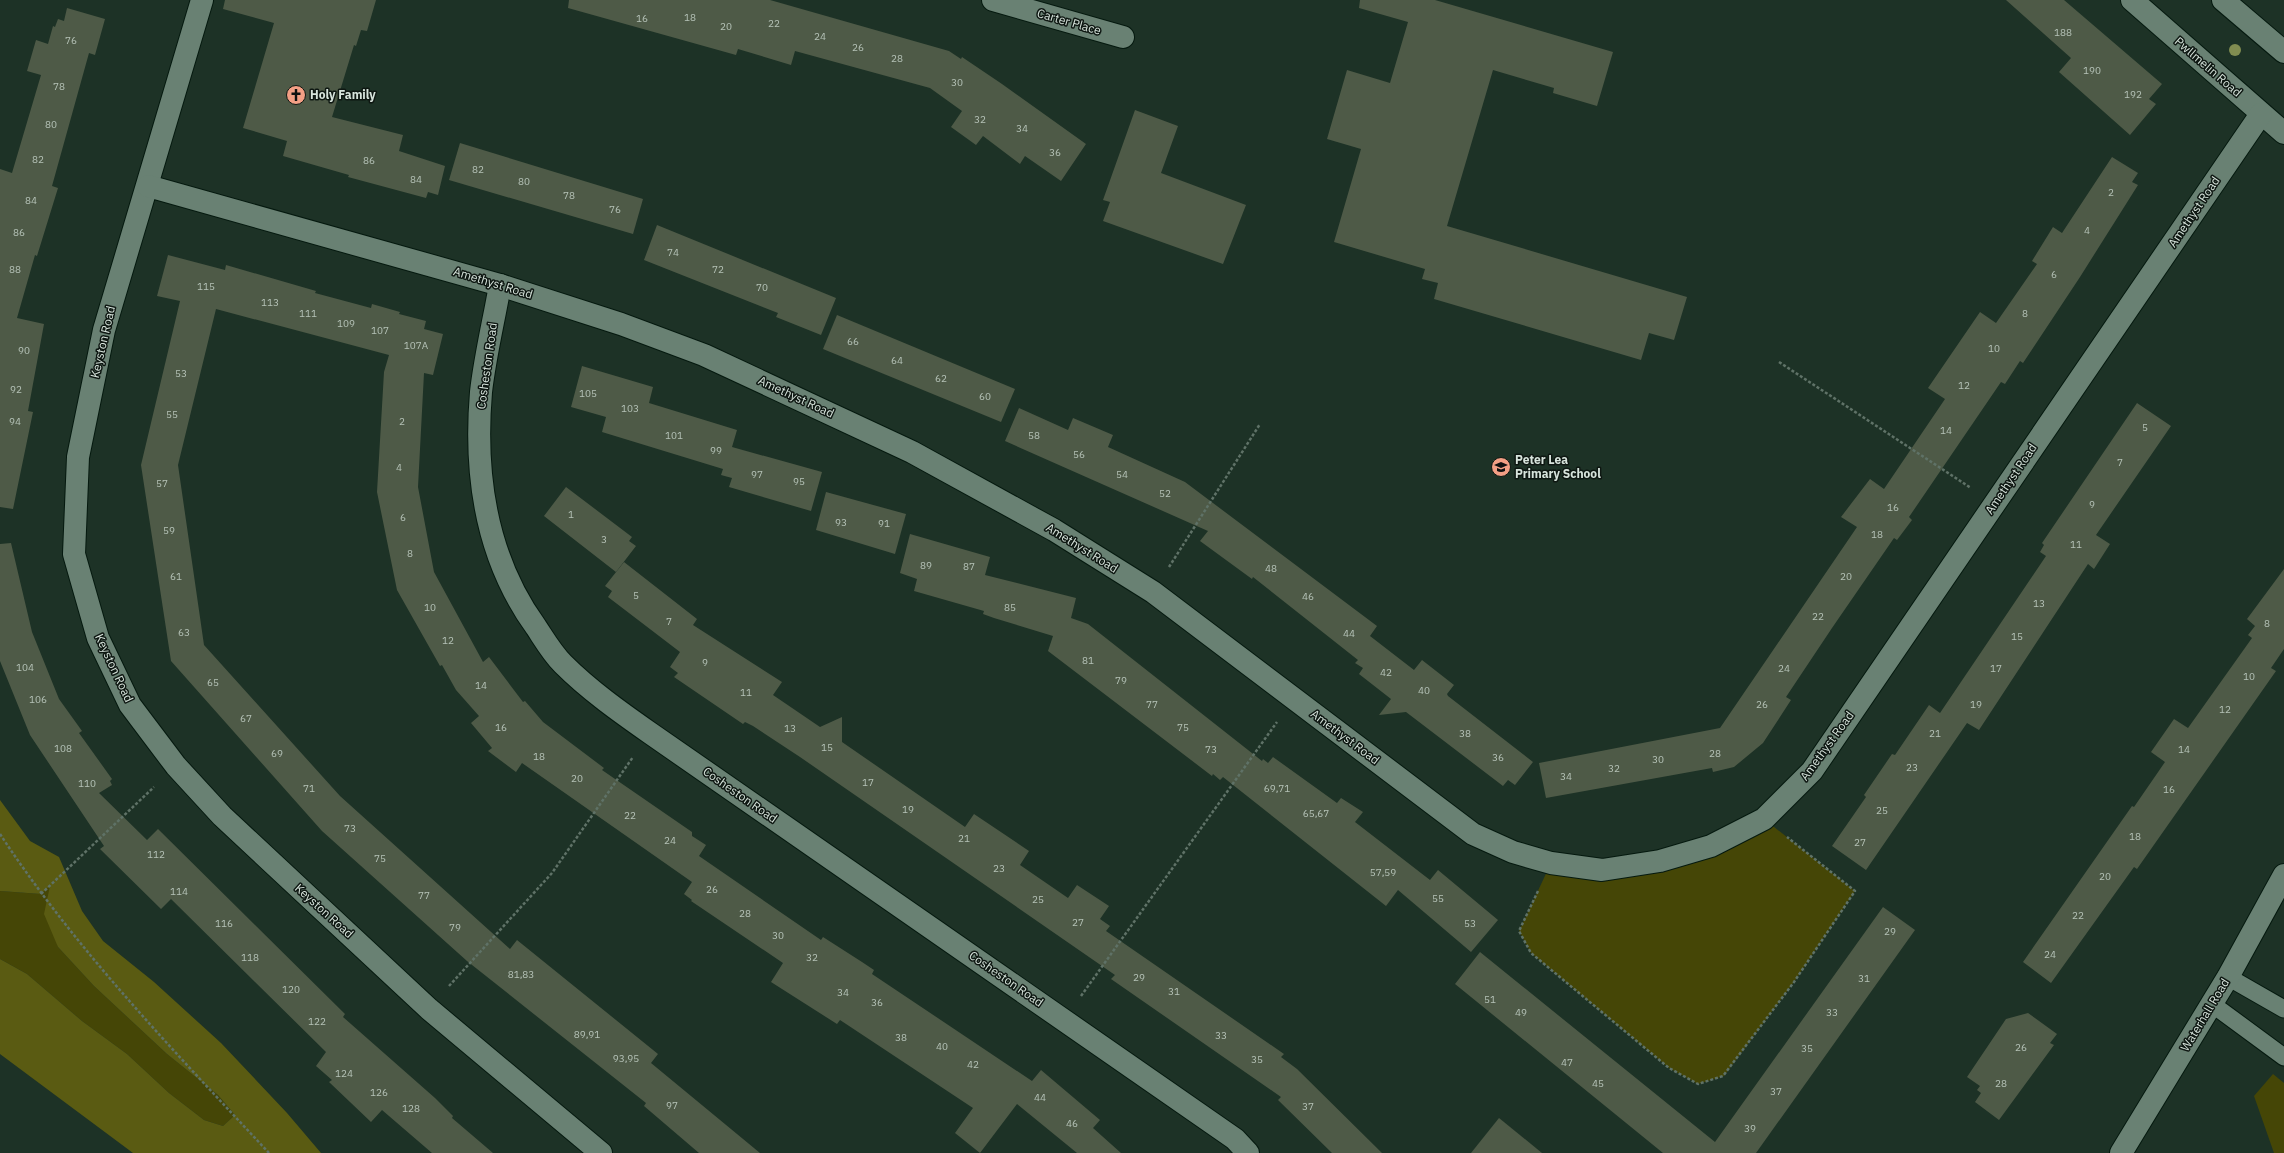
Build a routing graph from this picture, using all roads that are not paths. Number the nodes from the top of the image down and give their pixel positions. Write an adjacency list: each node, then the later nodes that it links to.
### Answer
1 (202, 0): 9 (street, Keyston Road)
2 (993, 0): 5 (street, Carter Place)
3 (2132, 0): 7 (street, Pwllmelin Road)
4 (2223, 0): 6 (street)
5 (1123, 37)
6 (2282, 46)
7 (2261, 114): 8 (street, Pwllmelin Road); 10 (street, Amethyst Road)
8 (2284, 133)
9 (148, 186): 10 (street, Amethyst Road); 16 (street, Keyston Road)
10 (500, 284): 17 (street, Cosheston Road)
11 (2284, 875): 12 (street, Waterhall Road)
12 (2228, 977): 13 (street, Waterhall Road); 14 (lane)
13 (2212, 1004): 15 (lane); 18 (street, Waterhall Road)
14 (2284, 1009)
15 (2284, 1057)
16 (601, 1153)
17 (1248, 1153)
18 (2121, 1153)

